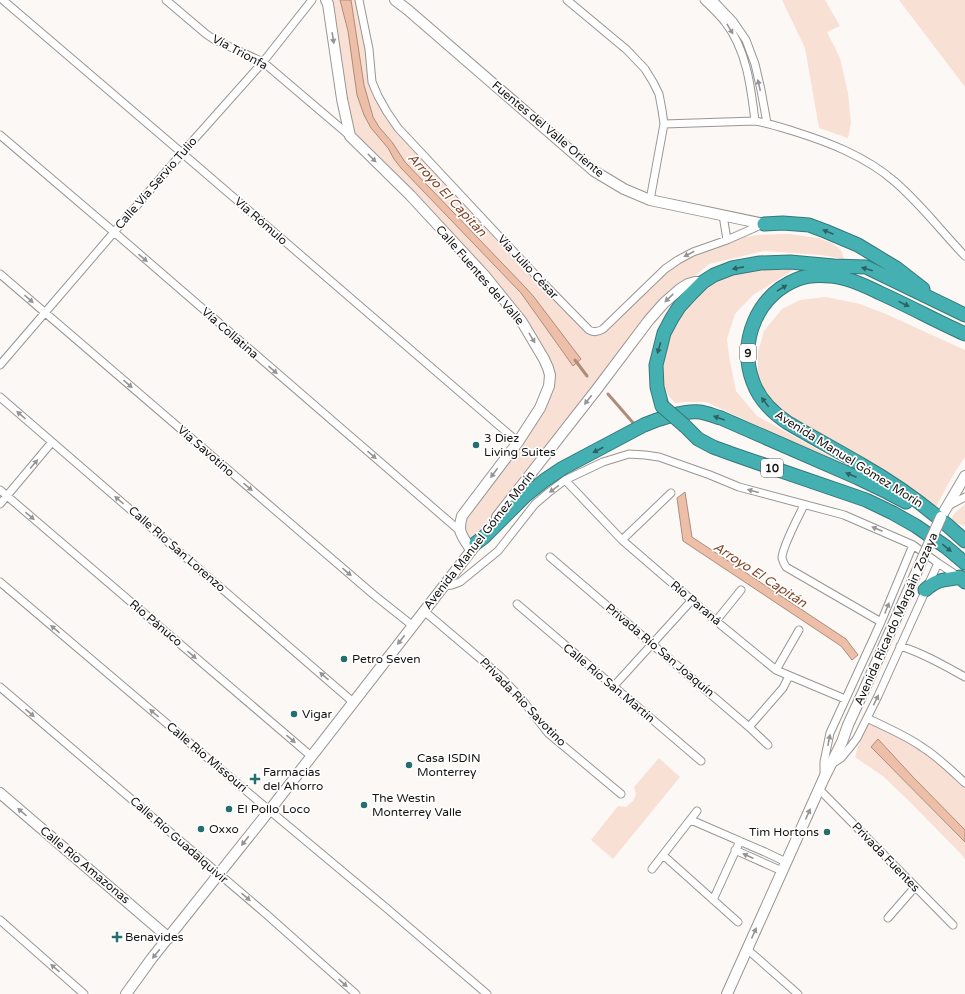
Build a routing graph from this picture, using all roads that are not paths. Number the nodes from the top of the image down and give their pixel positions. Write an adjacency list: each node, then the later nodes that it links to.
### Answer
1 (3, 0): 16 (street, Vía Rómulo)
2 (166, 0): 10 (street, Vía Trionfa)
3 (312, 0): 10 (street, Calle Vía Servio Tulio)
4 (326, 0): 15 (street, one-way to 15)
5 (359, 0): 21 (street, Vía Julio César, one-way to 5)
6 (395, 0): 17 (street, Fuentes del Valle Oriente)
7 (567, 0): 13 (street)
8 (704, 0): 11 (street, one-way to 11)
9 (713, 0): 12 (street, one-way to 9)
10 (263, 62): 15 (street, Vía Trionfa); 16 (street, Calle Vía Servio Tulio)
11 (755, 121): 12 (street); 13 (street)
12 (767, 123): 22 (street)
13 (664, 124): 17 (street)
14 (0, 135): 20 (street, Vía Collatina)
15 (350, 136): 32 (street, Calle Fuentes del Valle, one-way to 32)
16 (182, 153): 20 (street, Calle Vía Servio Tulio); 32 (street, Vía Rómulo)
17 (650, 200): 18 (street, Fuentes del Valle Oriente)
18 (723, 215): 19 (street, Fuentes del Valle Oriente); 21 (street)
19 (764, 224): 21 (street); 25 (highway, one-way to 19)
20 (114, 232): 26 (street, Calle Vía Servio Tulio); 43 (street, Vía Collatina, one-way to 43)
21 (727, 240)
22 (965, 256)
23 (0, 274): 26 (street, Vía Savotino, one-way to 26)
24 (703, 282): 25 (highway, Avenida Manuel Gómez Morín, one-way to 24); 48 (street, Avenida Manuel Gómez Morín, one-way to 48); 51 (highway, 10, one-way to 51, bridge)
25 (944, 305): 27 (highway, Avenida Manuel Gómez Morín)
26 (45, 313): 29 (street, Calle Vía Servio Tulio); 62 (street, Vía Savotino, one-way to 62)
27 (965, 315)
28 (965, 334): 42 (highway, Avenida Manuel Gómez Morín / 9, one-way to 28)
29 (0, 365)
30 (0, 397): 31 (street, Calle Río San Lorenzo, one-way to 30)
31 (52, 442): 37 (street, one-way to 31); 72 (street, Calle Río San Lorenzo, one-way to 31)
32 (518, 442): 43 (street, Calle Fuentes del Valle, one-way to 43)
33 (965, 476): 41 (street, Avenida Ricardo Margáin Zozaya)
34 (565, 480): 40 (street, one-way to 34); 45 (street, Río Paraná); 54 (street, one-way to 54)
35 (0, 490): 37 (street, Río Pánuco)
36 (671, 493): 45 (street)
37 (7, 496): 39 (street); 76 (street, Río Pánuco, one-way to 76)
38 (965, 497): 41 (street)
39 (0, 504)
40 (804, 504): 47 (street, one-way to 40); 61 (street)
41 (946, 507): 42 (street, Avenida Ricardo Margáin Zozaya)
42 (945, 521): 44 (highway); 46 (highway); 48 (highway, one-way to 48); 78 (street, Avenida Ricardo Margáin Zozaya, bridge)
43 (460, 531): 48 (street)
44 (965, 536)
45 (622, 540): 57 (street, Río Paraná)
46 (965, 541)
47 (913, 545): 50 (street); 61 (street, one-way to 47)
48 (474, 546): 54 (street, Avenida Manuel Gómez Morín)
49 (550, 557): 64 (street, Privada Río San Joaquín)
50 (938, 563): 52 (street); 56 (street, Avenida Ricardo Margáin Zozaya)
51 (965, 563)
52 (962, 580): 56 (highway)
53 (0, 582): 84 (street, Calle Río Missouri, one-way to 53)
54 (443, 586): 59 (street, Avenida Manuel Gómez Morín)
55 (741, 590): 60 (street)
56 (925, 590): 65 (street, Avenida Ricardo Margáin Zozaya)
57 (692, 600): 60 (street, Río Paraná); 64 (street)
58 (517, 604): 70 (street, Calle Río San Martín)
59 (424, 611): 62 (street, Avenida Manuel Gómez Morín); 83 (street, Privada Rio Savotino)
60 (716, 621): 66 (street, Río Paraná)
61 (881, 622): 71 (street)
62 (412, 626): 72 (street, Avenida Manuel Gómez Morín, one-way to 72)
63 (799, 630): 66 (street)
64 (653, 645): 70 (street); 74 (street, Privada Río San Joaquín)
65 (900, 646): 68 (street); 73 (street, Avenida Ricardo Margáin Zozaya, one-way to 65)
66 (776, 670): 67 (street, Río Paraná)
67 (789, 676): 71 (street, Río Paraná); 74 (street)
68 (965, 677)
69 (0, 687): 93 (street, Calle Río Guadalquivir, one-way to 93)
70 (614, 688): 77 (street, Calle Río San Martín)
71 (845, 699): 79 (street, one-way to 71)
72 (353, 702): 76 (street, Avenida Manuel Gómez Morín)
73 (866, 718): 78 (street, Avenida Ricardo Margáin Zozaya); 80 (street)
74 (749, 727): 75 (street, Privada Río San Joaquín)
75 (768, 745)
76 (311, 756): 84 (street, Avenida Manuel Gómez Morín)
77 (701, 762)
78 (830, 765): 79 (street, Avenida Ricardo Margáin Zozaya)
79 (824, 778): 81 (street, Avenida Ricardo Margáin Zozaya)
80 (965, 783)
81 (819, 789): 90 (street, Avenida Ricardo Margáin Zozaya, one-way to 81); 94 (street, Privada Fuentes)
82 (0, 793): 100 (street, Calle Río Amazonas, one-way to 82)
83 (621, 794)
84 (269, 811): 93 (street, Avenida Manuel Gómez Morín, one-way to 93); 105 (street, Calle Río Missouri)
85 (697, 812): 86 (street)
86 (691, 820): 87 (street); 89 (street)
87 (740, 841): 88 (street); 90 (street)
88 (735, 850): 92 (street, one-way to 88); 95 (street)
89 (663, 855): 91 (street); 95 (street)
90 (786, 862): 92 (street, Avenida Ricardo Margáin Zozaya)
91 (652, 869)
92 (782, 872): 101 (street, Avenida Ricardo Margáin Zozaya, one-way to 92)
93 (219, 874): 100 (street, Avenida Manuel Gómez Morín); 104 (street, Calle Río Guadalquivir, one-way to 104)
94 (915, 887): 96 (street); 99 (street, Privada Fuentes)
95 (712, 900): 98 (street)
96 (888, 918)
97 (0, 920): 102 (street, one-way to 97)
98 (738, 922)
99 (953, 925)
100 (169, 938): 103 (street, Avenida Manuel Gómez Morín, one-way to 103)
101 (747, 949): 106 (street, Avenida Ricardo Margáin Zozaya); 107 (street)
102 (84, 994)
103 (126, 994)
104 (356, 994)
105 (487, 994)
106 (727, 994)
107 (798, 994)

